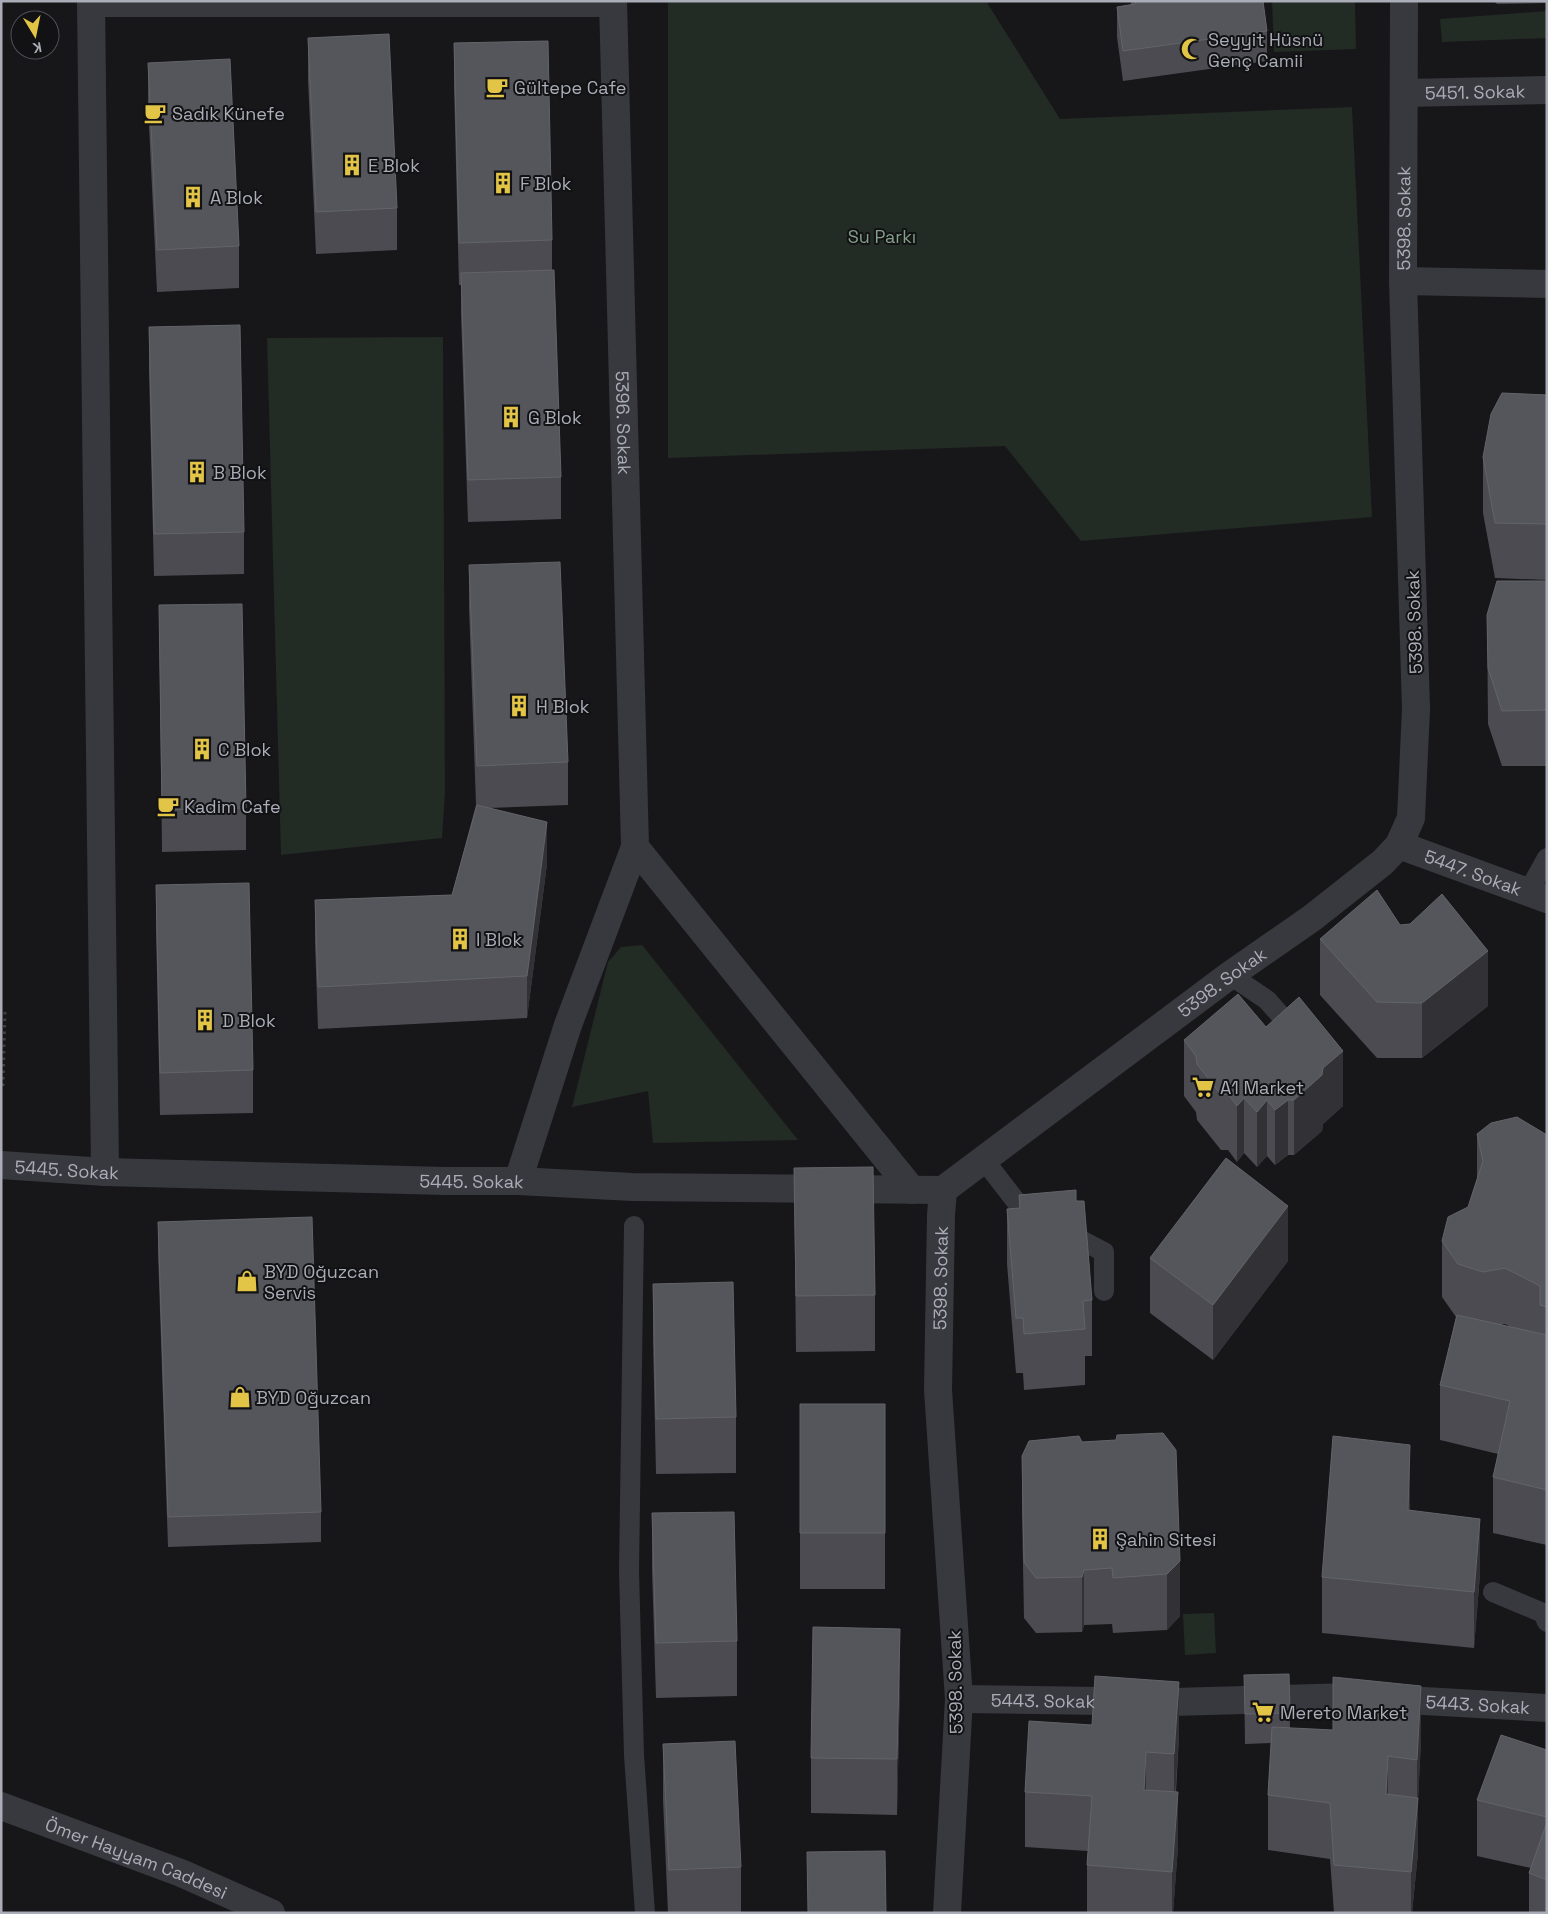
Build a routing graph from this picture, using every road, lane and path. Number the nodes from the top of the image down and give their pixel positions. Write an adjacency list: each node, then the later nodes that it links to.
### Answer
1 (1404, 1): 5 (street, 5398. Sokak)
2 (91, 2): 3 (street); 18 (street)
3 (613, 2): 9 (street, 5396. Sokak)
4 (1547, 90): 5 (street, 5451. Sokak)
5 (1404, 93): 6 (street, 5398. Sokak)
6 (1403, 281): 7 (street); 8 (street, 5398. Sokak)
7 (1547, 284)
8 (1399, 845): 11 (street, 5447. Sokak); 12 (street, 5398. Sokak)
9 (635, 846): 19 (street); 20 (street)
10 (1547, 858): 11 (lane)
11 (1537, 896)
12 (1230, 975): 14 (lane); 16 (street, 5398. Sokak)
13 (5, 1011): 15 (path)
14 (1310, 1048)
15 (3, 1086)
16 (984, 1160): 21 (street, 5398. Sokak); 23 (lane)
17 (1, 1165): 18 (street, 5445. Sokak)
18 (106, 1172): 19 (street, 5445. Sokak)
19 (518, 1181): 20 (street, 5445. Sokak)
20 (912, 1190): 21 (street, 5445. Sokak)
21 (944, 1190): 26 (street, 5398. Sokak)
22 (634, 1226): 30 (lane)
23 (1104, 1291)
24 (1493, 1592): 25 (lane)
25 (1547, 1622)
26 (958, 1699): 27 (street, 5443. Sokak); 31 (street, 5398. Sokak)
27 (1545, 1702)
28 (1, 1806): 29 (street, Ömer Hayyam Caddesi)
29 (272, 1913)
30 (645, 1913)
31 (947, 1913)

